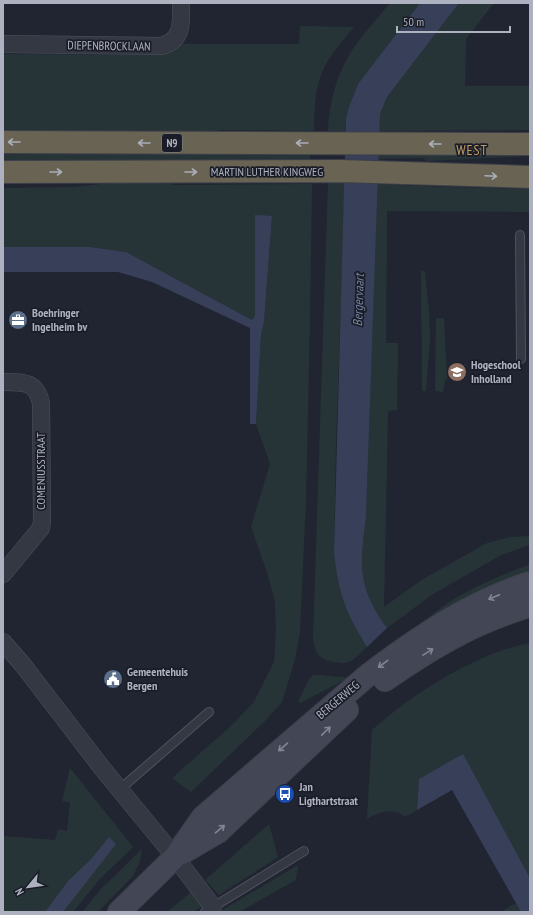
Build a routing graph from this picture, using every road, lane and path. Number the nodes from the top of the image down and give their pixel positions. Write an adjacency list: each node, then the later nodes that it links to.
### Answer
1 (181, 3): 2 (street, DIEPENBROCKLAAN)
2 (3, 44)
3 (3, 142): 4 (highway, N9, one-way to 3)
4 (530, 144)
5 (3, 172): 6 (highway, MARTIN LUTHER KINGWEG, one-way to 6)
6 (530, 177)
7 (520, 235): 8 (lane)
8 (521, 359)
9 (3, 382): 10 (street, COMENIUSSTRAAT)
10 (3, 574)
11 (530, 582): 17 (main road, BERGERWEG, one-way to 17)
12 (530, 605): 17 (main road, BERGERWEG, one-way to 12)
13 (3, 642): 15 (street)
14 (209, 712): 15 (lane)
15 (119, 790): 17 (street)
16 (304, 851): 18 (lane)
17 (175, 857): 18 (street); 19 (main road, BERGERWEG)
18 (209, 909)
19 (119, 912)

